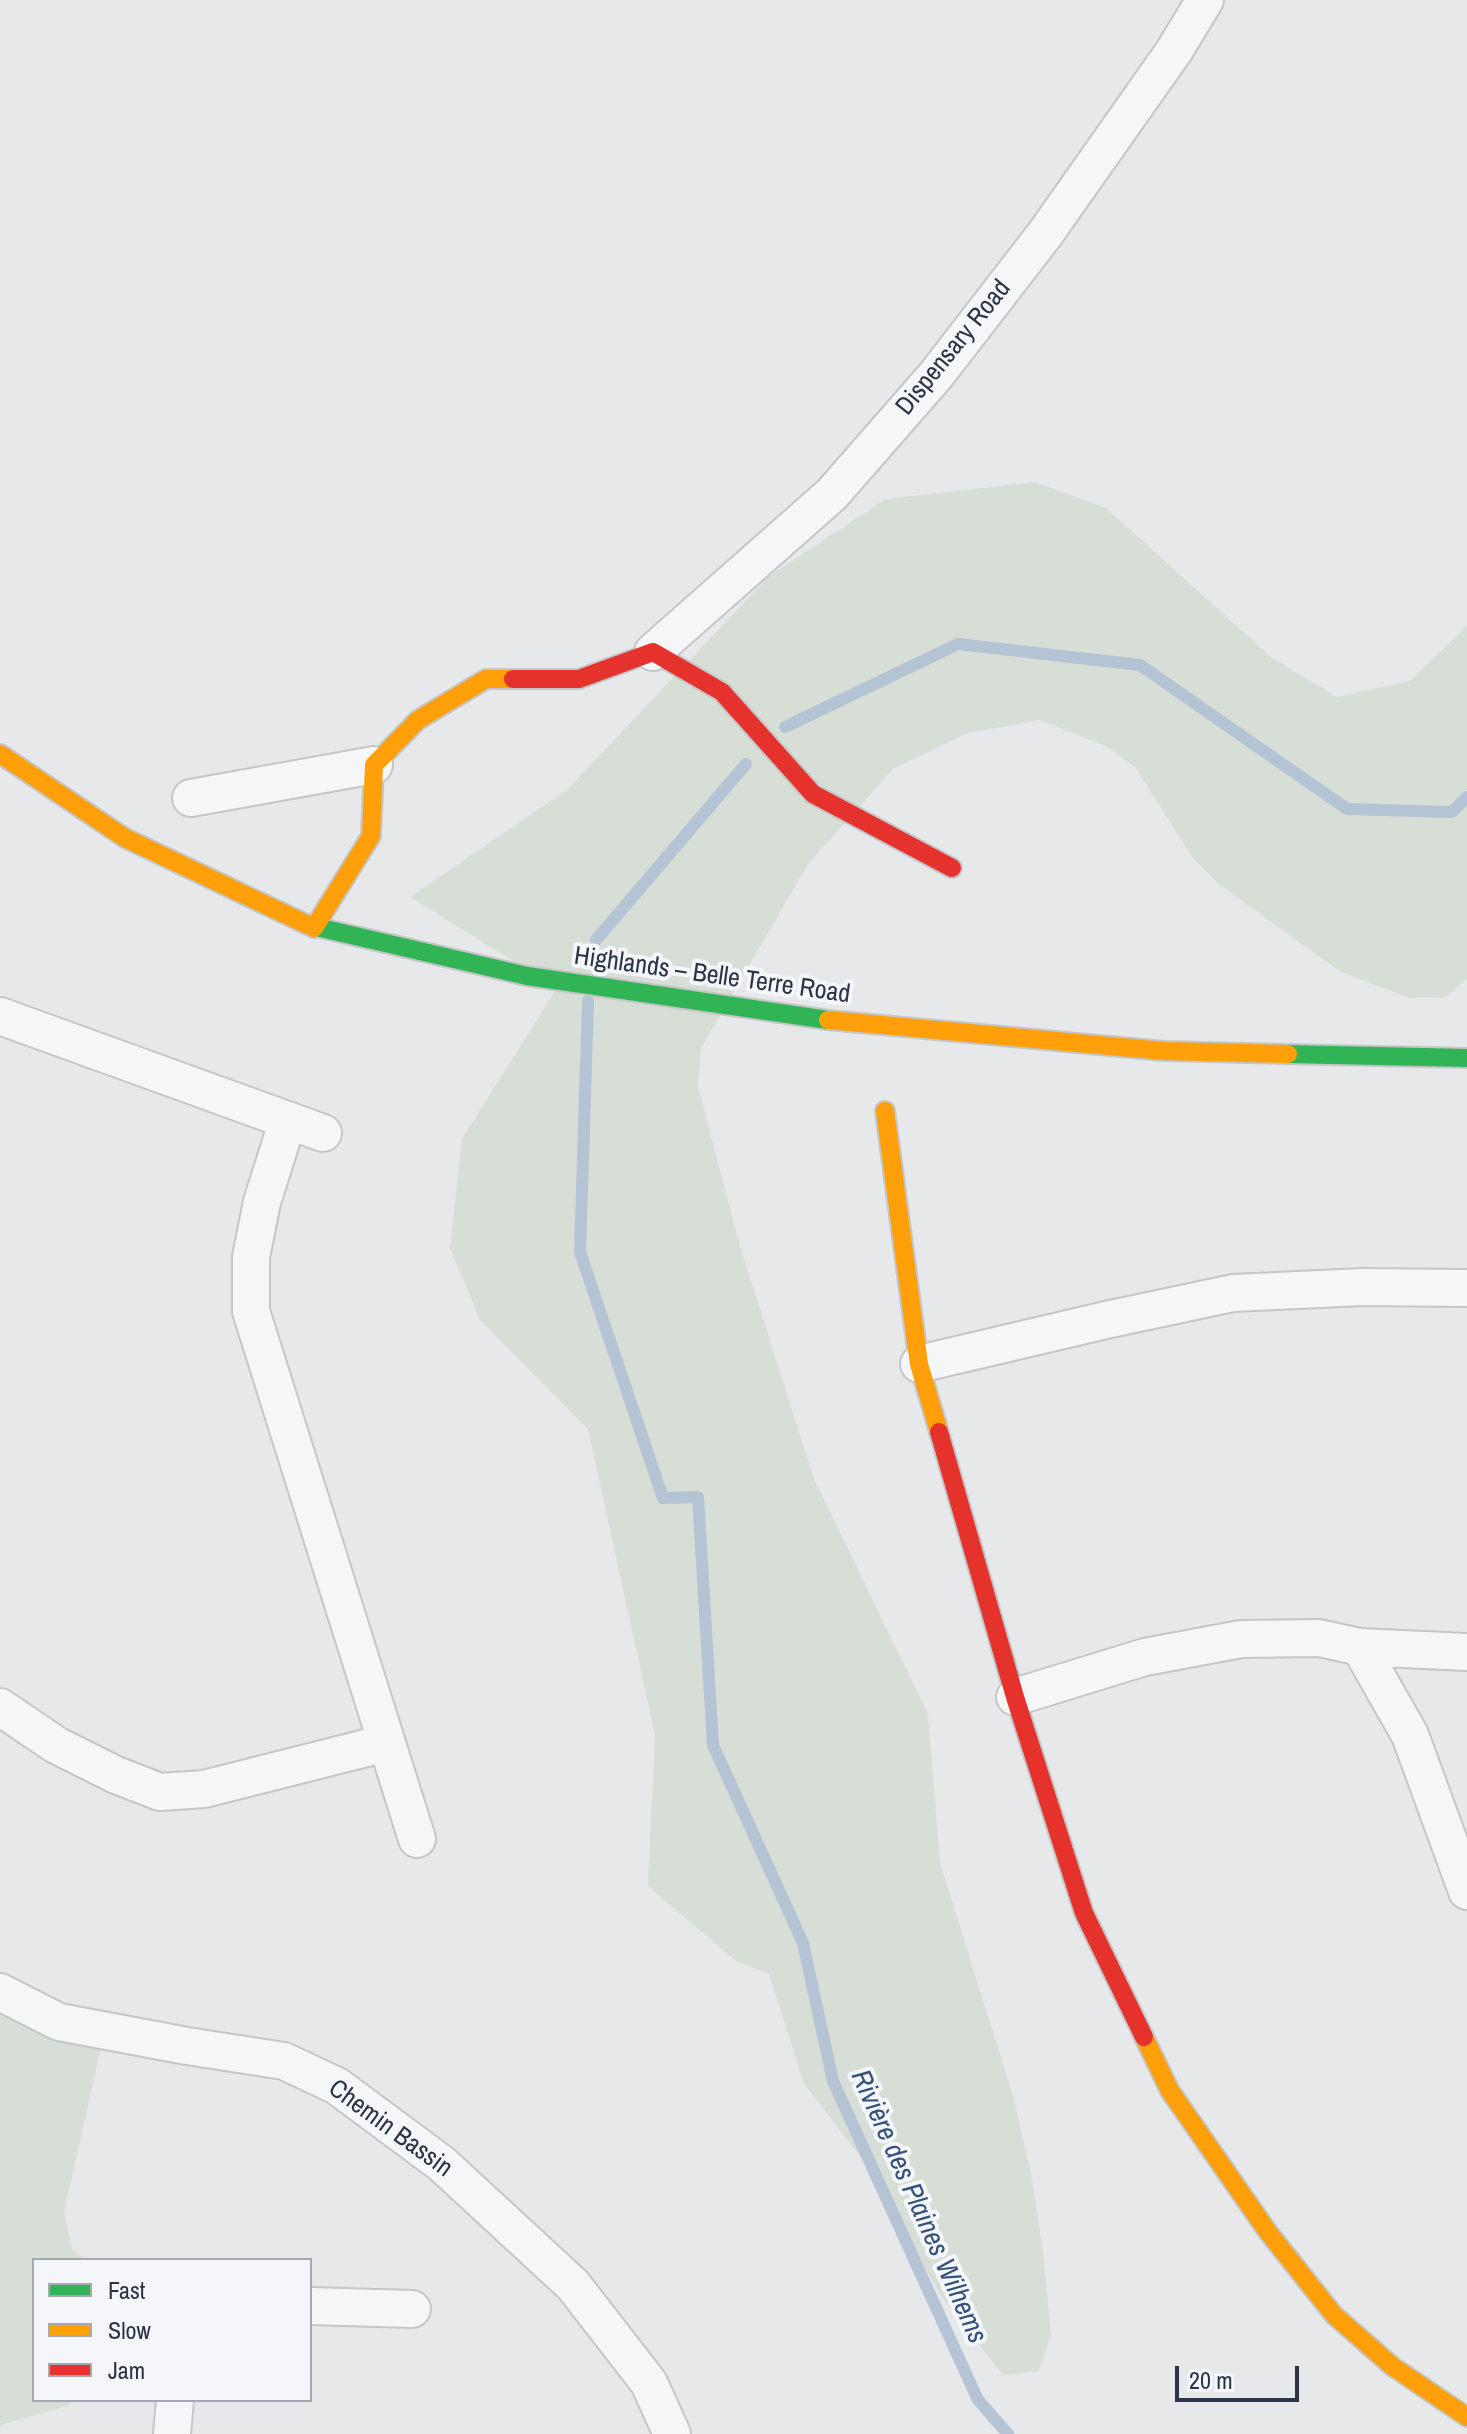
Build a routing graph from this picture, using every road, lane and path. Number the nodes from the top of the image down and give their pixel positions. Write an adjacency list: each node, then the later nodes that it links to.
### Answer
1 (1205, 0): 2 (street, Dispensary Road)
2 (653, 652): 4 (street, Dispensary Road); 6 (street)
3 (0, 754): 7 (street, Highlands – Belle Terre Road)
4 (374, 765): 5 (street); 7 (street)
5 (191, 798)
6 (952, 868)
7 (314, 928): 9 (street, Highlands – Belle Terre Road)
8 (0, 1016): 11 (street)
9 (1467, 1058)
10 (885, 1111): 14 (street)
11 (288, 1120): 12 (street); 19 (street)
12 (323, 1133)
13 (1467, 1288): 14 (street)
14 (919, 1364): 17 (street)
15 (1360, 1647): 16 (street); 17 (street); 21 (street)
16 (1467, 1652)
17 (1015, 1697): 26 (street)
18 (0, 1707): 19 (street)
19 (386, 1743): 20 (street)
20 (417, 1839)
21 (1467, 1891)
22 (0, 1992): 28 (street, Chemin Bassin)
23 (312, 2306): 24 (street)
24 (412, 2309)
25 (175, 2402): 27 (street)
26 (1467, 2417)
27 (172, 2434)
28 (672, 2434)

